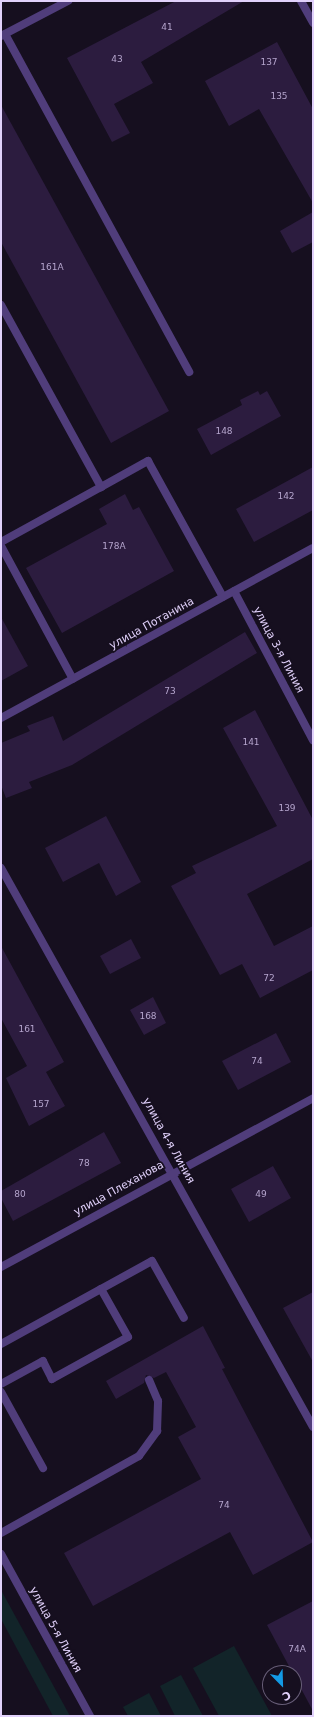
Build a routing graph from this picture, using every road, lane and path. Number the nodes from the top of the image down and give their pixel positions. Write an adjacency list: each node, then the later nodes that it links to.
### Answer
1 (68, 1): 4 (street)
2 (302, 1): 3 (street)
3 (313, 23)
4 (3, 35): 6 (street)
5 (1, 305): 7 (street)
6 (189, 372)
7 (101, 487): 8 (street); 12 (street)
8 (1, 542)
9 (1, 546): 13 (street)
10 (313, 548): 11 (street, улица Потанина)
11 (234, 591): 12 (street, улица Потанина); 15 (street, улица 3-я Линия)
12 (223, 597): 13 (street, улица Потанина)
13 (74, 679): 14 (street, улица Потанина)
14 (1, 718)
15 (313, 740)
16 (1, 868): 18 (street, улица 4-я Линия)
17 (313, 1098): 18 (street, улица Плеханова)
18 (172, 1172): 19 (street, улица Плеханова); 26 (street, улица 4-я Линия)
19 (1, 1267)
20 (101, 1289): 21 (street); 22 (street); 24 (street)
21 (184, 1318)
22 (1, 1344)
23 (149, 1380): 28 (street)
24 (1, 1384)
25 (1, 1392): 27 (street)
26 (313, 1427)
27 (43, 1468)
28 (1, 1533)
29 (1, 1554): 30 (street, улица 5-я Линия)
30 (90, 1716)

